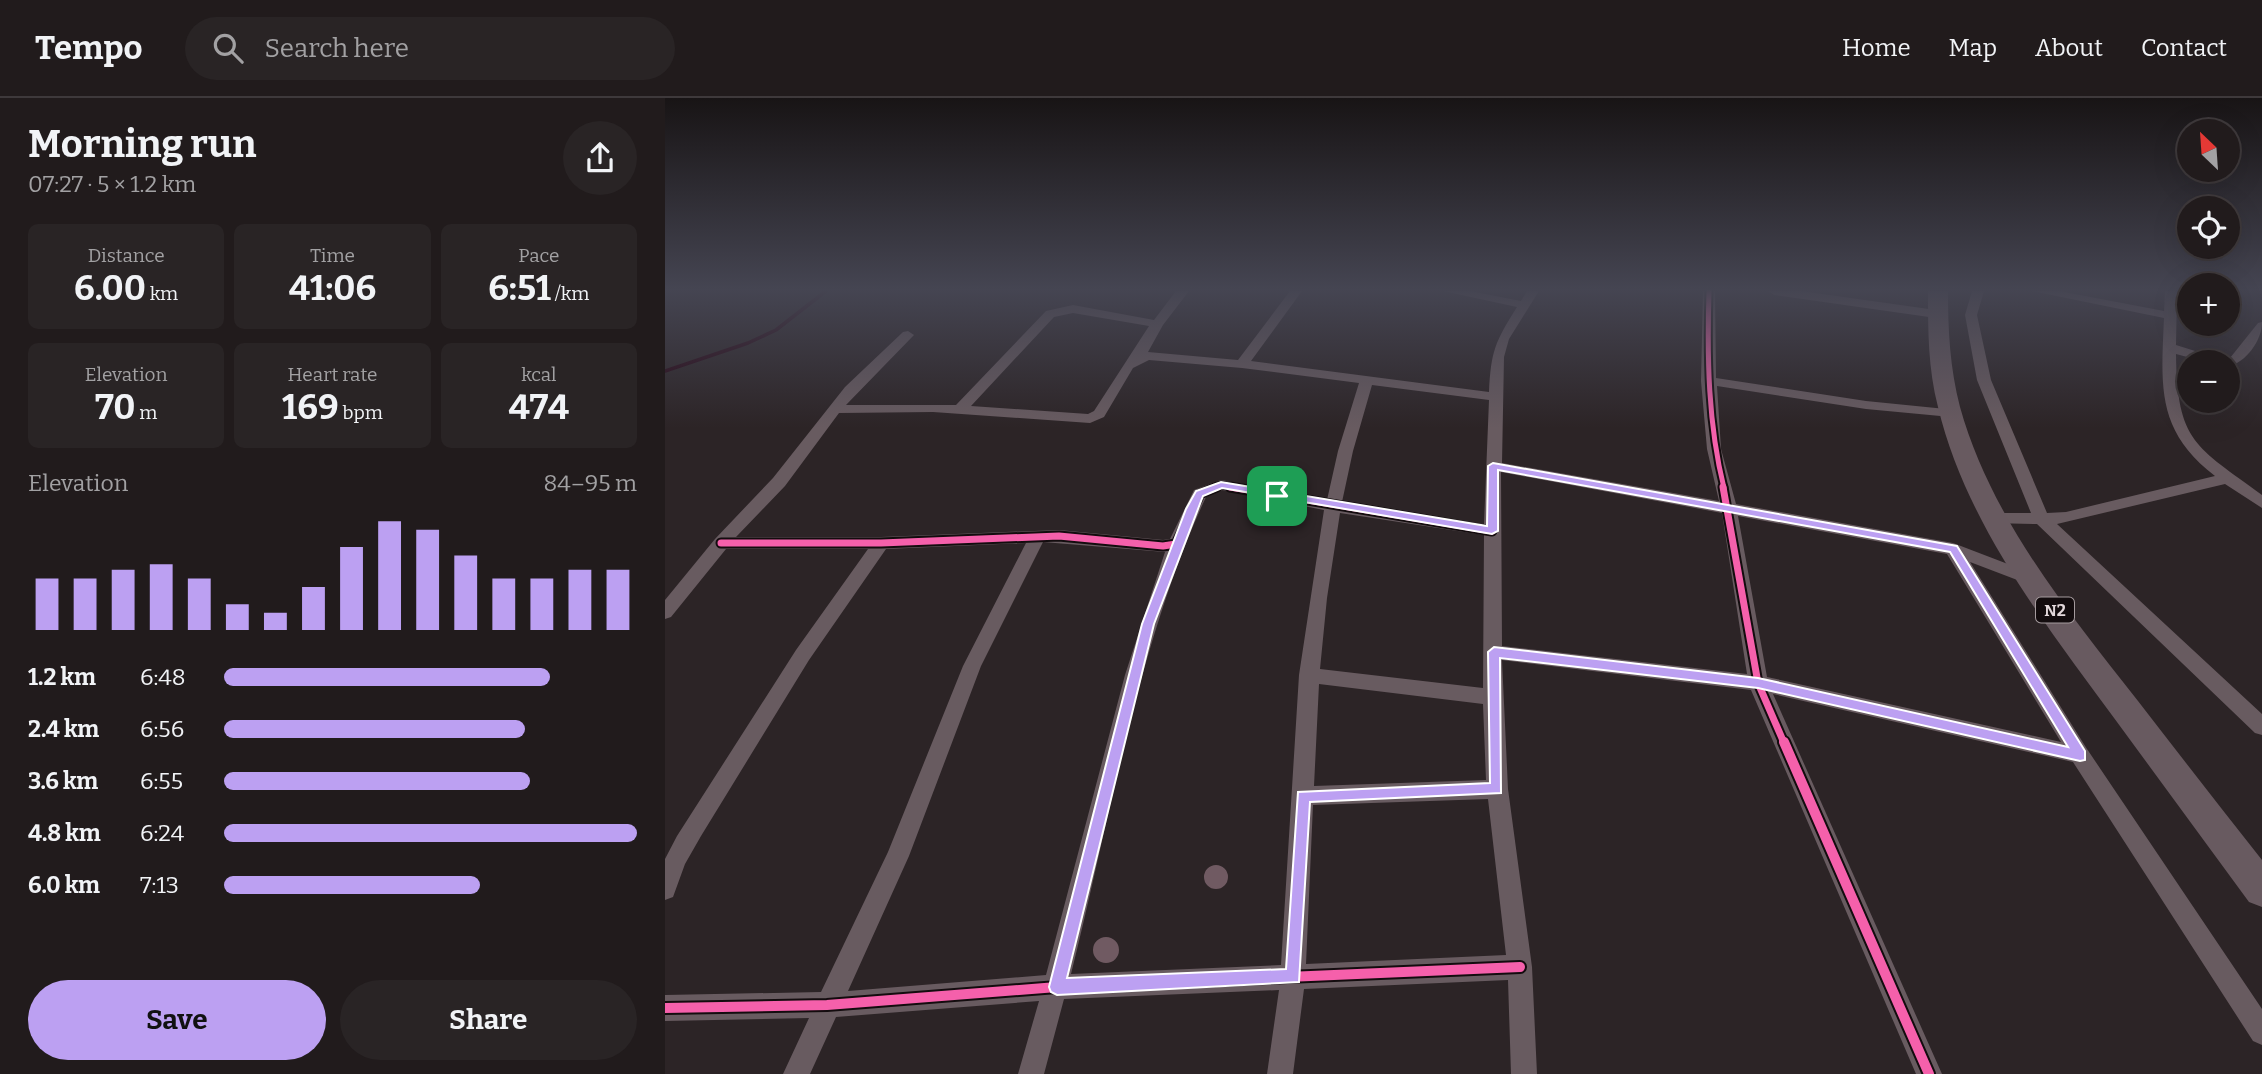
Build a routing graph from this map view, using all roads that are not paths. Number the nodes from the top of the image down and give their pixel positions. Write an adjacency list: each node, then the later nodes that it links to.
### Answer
1 (906, 337): 19 (street)
2 (1029, 337): 20 (street)
3 (1150, 337): 14 (street)
4 (1262, 337): 15 (street)
5 (1504, 337): 18 (street)
6 (1708, 337): 17 (street)
7 (1939, 337): 21 (highway, N2)
8 (1975, 337): 28 (street)
9 (2169, 337): 11 (street)
10 (2256, 337): 13 (street)
11 (2168, 347): 12 (street); 23 (street)
12 (2178, 350)
13 (2240, 355)
14 (1137, 359): 15 (street); 20 (street)
15 (1242, 364): 16 (street)
16 (1367, 379): 18 (street); 25 (street)
17 (1708, 381): 21 (street); 26 (street)
18 (1496, 397): 22 (street)
19 (837, 408): 20 (street); 31 (street)
20 (959, 411)
21 (1951, 413): 27 (highway, N2)
22 (1493, 466): 26 (street); 29 (street)
23 (2229, 478): 24 (street); 28 (street)
24 (2262, 503)
25 (1332, 506): 29 (street); 33 (street); 38 (street)
26 (1729, 509): 34 (street); 39 (street)
27 (1995, 519): 28 (street); 35 (highway, N2)
28 (2042, 519): 41 (street)
29 (1492, 531): 37 (street)
30 (1037, 538): 32 (street); 33 (street); 50 (street)
31 (721, 542): 32 (street); 36 (street)
32 (881, 543): 45 (street)
33 (1176, 544): 49 (street)
34 (1953, 549): 35 (street); 42 (street)
35 (2034, 580): 46 (highway, N2)
36 (665, 612)
37 (1494, 652): 39 (street); 40 (street)
38 (1309, 674): 40 (street); 44 (street)
39 (1758, 683): 42 (street); 57 (street)
40 (1493, 697): 43 (street)
41 (2262, 727)
42 (2080, 755): 52 (street)
43 (1497, 789): 44 (street); 47 (street)
44 (1303, 796): 48 (street)
45 (665, 889)
46 (2262, 889)
47 (1520, 967): 48 (street); 56 (street)
48 (1293, 977): 49 (street); 55 (street)
49 (1057, 987): 50 (street); 54 (street)
50 (827, 1006): 51 (street); 53 (street)
51 (665, 1008)
52 (2262, 1031)
53 (796, 1074)
54 (1031, 1074)
55 (1280, 1074)
56 (1524, 1074)
57 (1929, 1074)

